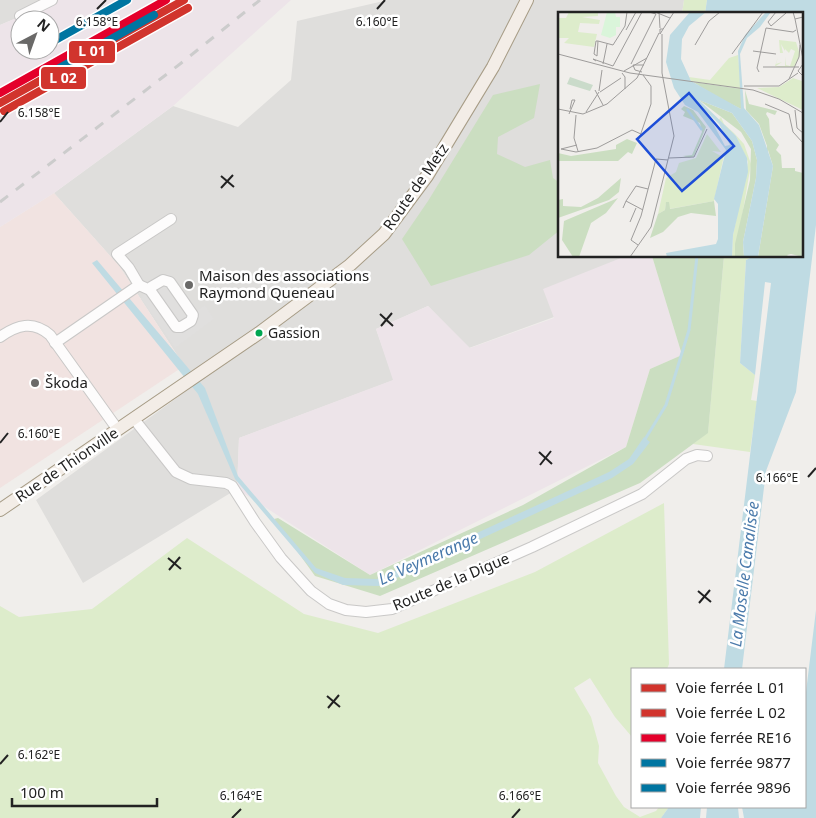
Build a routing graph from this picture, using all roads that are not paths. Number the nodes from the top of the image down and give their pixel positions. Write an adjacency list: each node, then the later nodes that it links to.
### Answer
1 (52, 0): 3 (street)
2 (527, 0): 9 (main road, Route de Metz)
3 (32, 10)
4 (171, 220): 5 (street)
5 (140, 284): 6 (street); 8 (street)
6 (150, 290): 6 (street)
7 (0, 336): 8 (street)
8 (55, 343): 10 (street)
9 (134, 419): 10 (main road, Rue de Thionville); 11 (street, Route de la Digue)
10 (118, 430): 12 (main road, Rue de Thionville)
11 (707, 456)
12 (0, 510)

